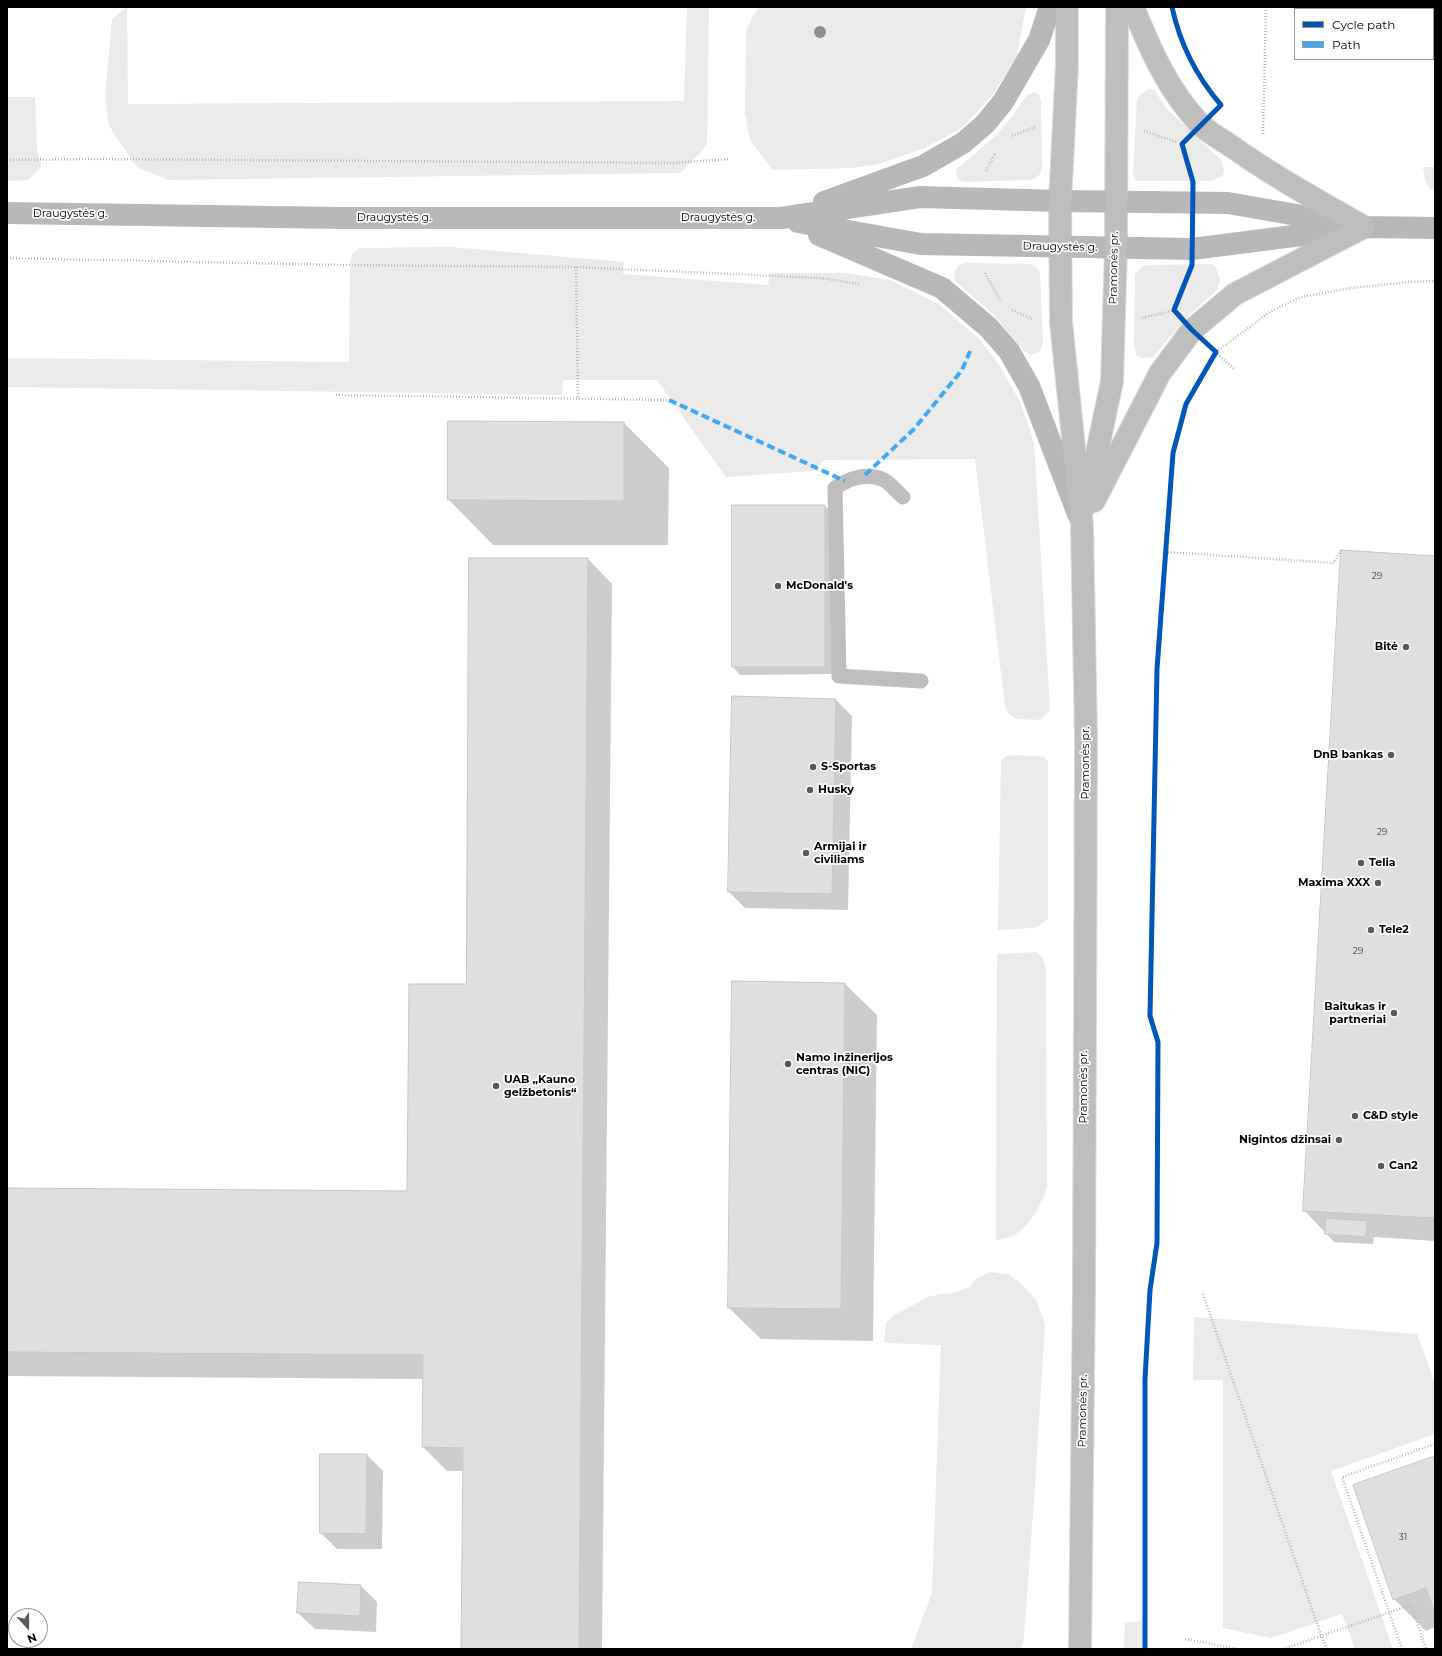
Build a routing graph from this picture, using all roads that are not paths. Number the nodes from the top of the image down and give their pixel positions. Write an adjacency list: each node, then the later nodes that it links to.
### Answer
1 (1050, 7): 8 (main road)
2 (1067, 7): 6 (main road, Pramonės pr.)
3 (1117, 7): 5 (main road, Pramonės pr.)
4 (1133, 7): 9 (main road)
5 (1115, 201): 6 (main road, Draugystės g.); 9 (main road, Draugystės g.); 12 (main road, Pramonės pr.)
6 (1060, 202): 8 (main road, Draugystės g.); 11 (main road, Pramonės pr.)
7 (7, 214): 8 (main road, Draugystės g.)
8 (781, 218): 11 (main road, Draugystės g.); 14 (main road)
9 (1364, 227): 10 (main road, Draugystės g.); 12 (main road, Draugystės g.); 14 (main road)
10 (1435, 228)
11 (1060, 247): 12 (main road, Draugystės g.); 14 (main road, Pramonės pr.)
12 (1116, 247): 14 (main road, Pramonės pr.)
13 (903, 497): 15 (lane)
14 (1082, 525): 16 (main road, Pramonės pr.)
15 (921, 681)
16 (1080, 1639): 17 (main road)
17 (1067, 1649)

